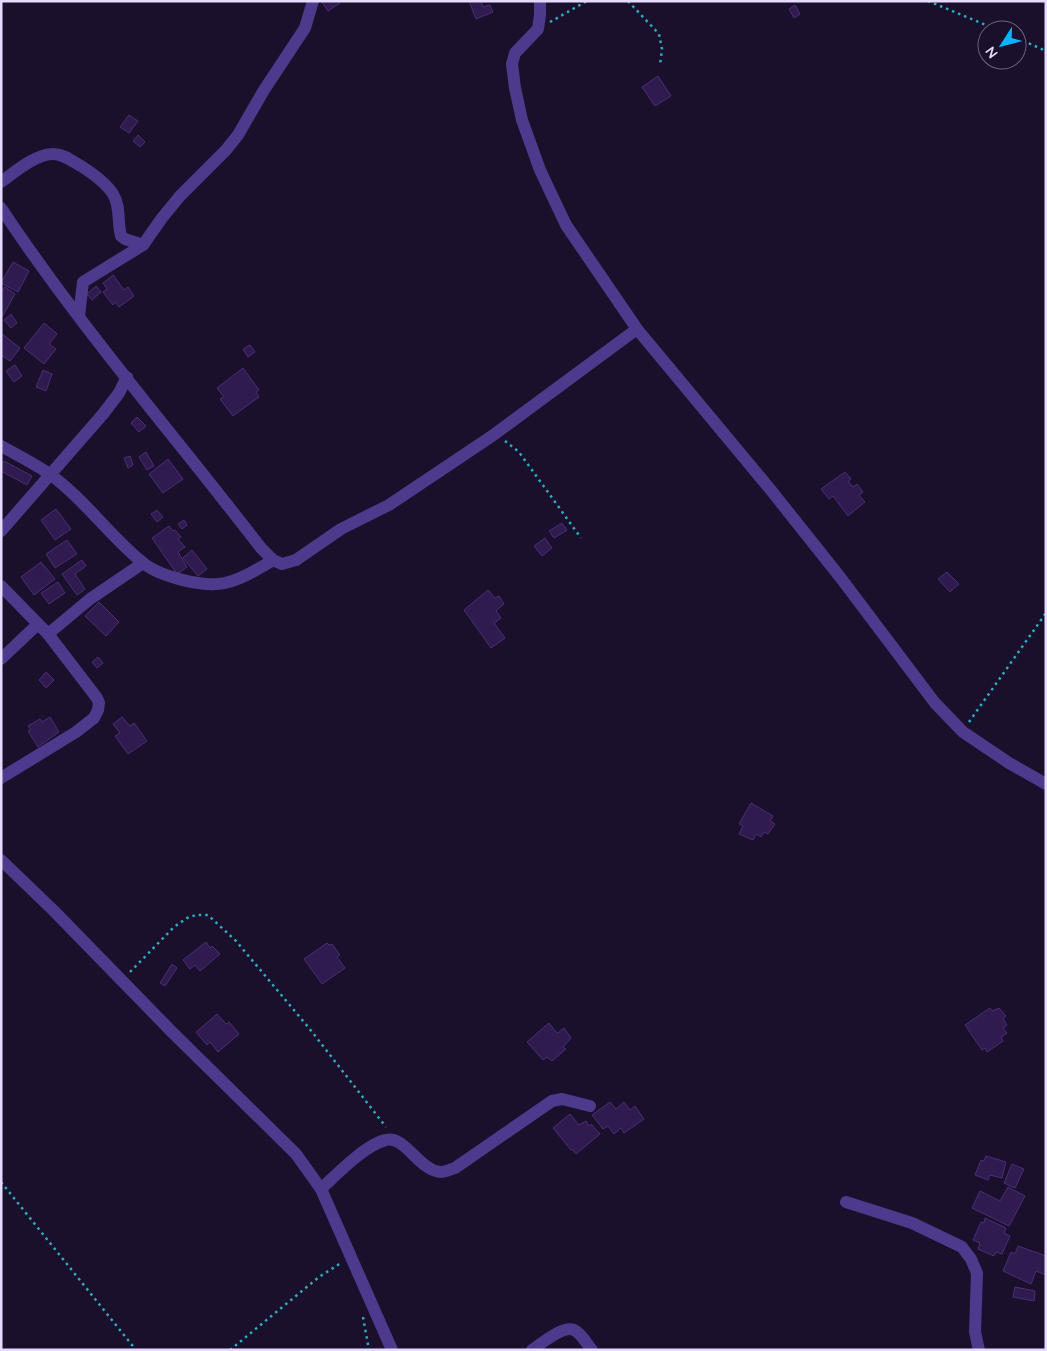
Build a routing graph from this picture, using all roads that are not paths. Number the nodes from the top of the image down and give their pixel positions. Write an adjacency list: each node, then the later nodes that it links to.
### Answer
1 (313, 1): 5 (street)
2 (540, 1): 7 (street)
3 (1, 182): 5 (street)
4 (1, 208): 6 (street)
5 (143, 245): 6 (street)
6 (79, 316): 8 (street)
7 (637, 329): 12 (street); 19 (street)
8 (127, 377): 10 (street); 12 (street)
9 (1, 446): 10 (street)
10 (51, 475): 11 (street); 13 (street)
11 (1, 531)
12 (273, 560): 13 (street)
13 (142, 563): 16 (street)
14 (1, 586): 15 (street)
15 (38, 624): 16 (street); 17 (street)
16 (48, 634): 18 (street)
17 (1, 660)
18 (1, 778)
19 (1046, 784)
20 (3, 861): 22 (street)
21 (590, 1106): 22 (street)
22 (321, 1188): 24 (street)
23 (846, 1202): 27 (street)
24 (392, 1350)
25 (532, 1350): 26 (street)
26 (592, 1350)
27 (979, 1350)

